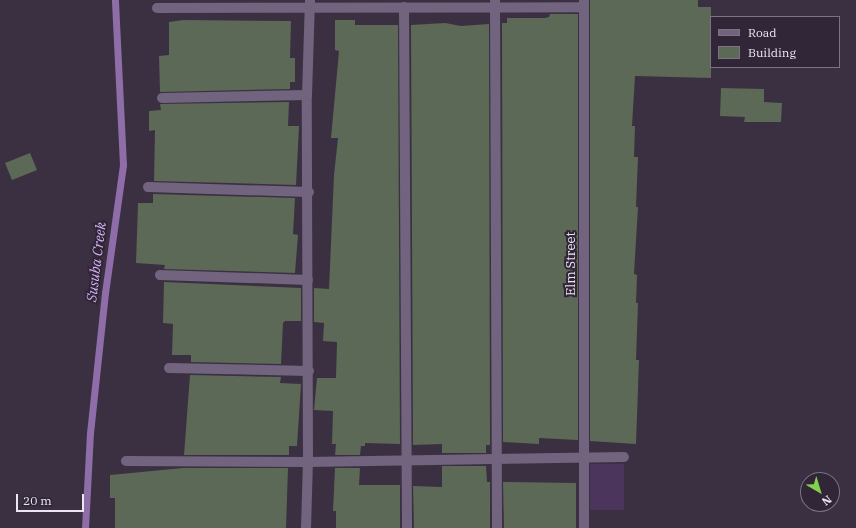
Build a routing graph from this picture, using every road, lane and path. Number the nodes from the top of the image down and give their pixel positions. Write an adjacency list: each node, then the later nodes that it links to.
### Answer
1 (310, 3): 4 (street); 5 (street); 6 (street)
2 (495, 4): 3 (street); 5 (street); 16 (street)
3 (584, 4): 14 (street, Elm Street)
4 (156, 8)
5 (404, 8): 17 (street)
6 (307, 95): 7 (street); 9 (street)
7 (162, 98)
8 (148, 187): 9 (street)
9 (309, 192): 11 (street)
10 (160, 275): 11 (street)
11 (308, 280): 13 (street)
12 (169, 368): 13 (street)
13 (309, 371): 19 (street)
14 (584, 456): 15 (street); 16 (street); 23 (street, Elm Street)
15 (624, 457)
16 (497, 458): 17 (street); 22 (street)
17 (407, 460): 19 (street); 21 (street)
18 (126, 461): 19 (street)
19 (308, 462): 20 (street)
20 (306, 528)
21 (407, 528)
22 (497, 528)
23 (584, 528)

